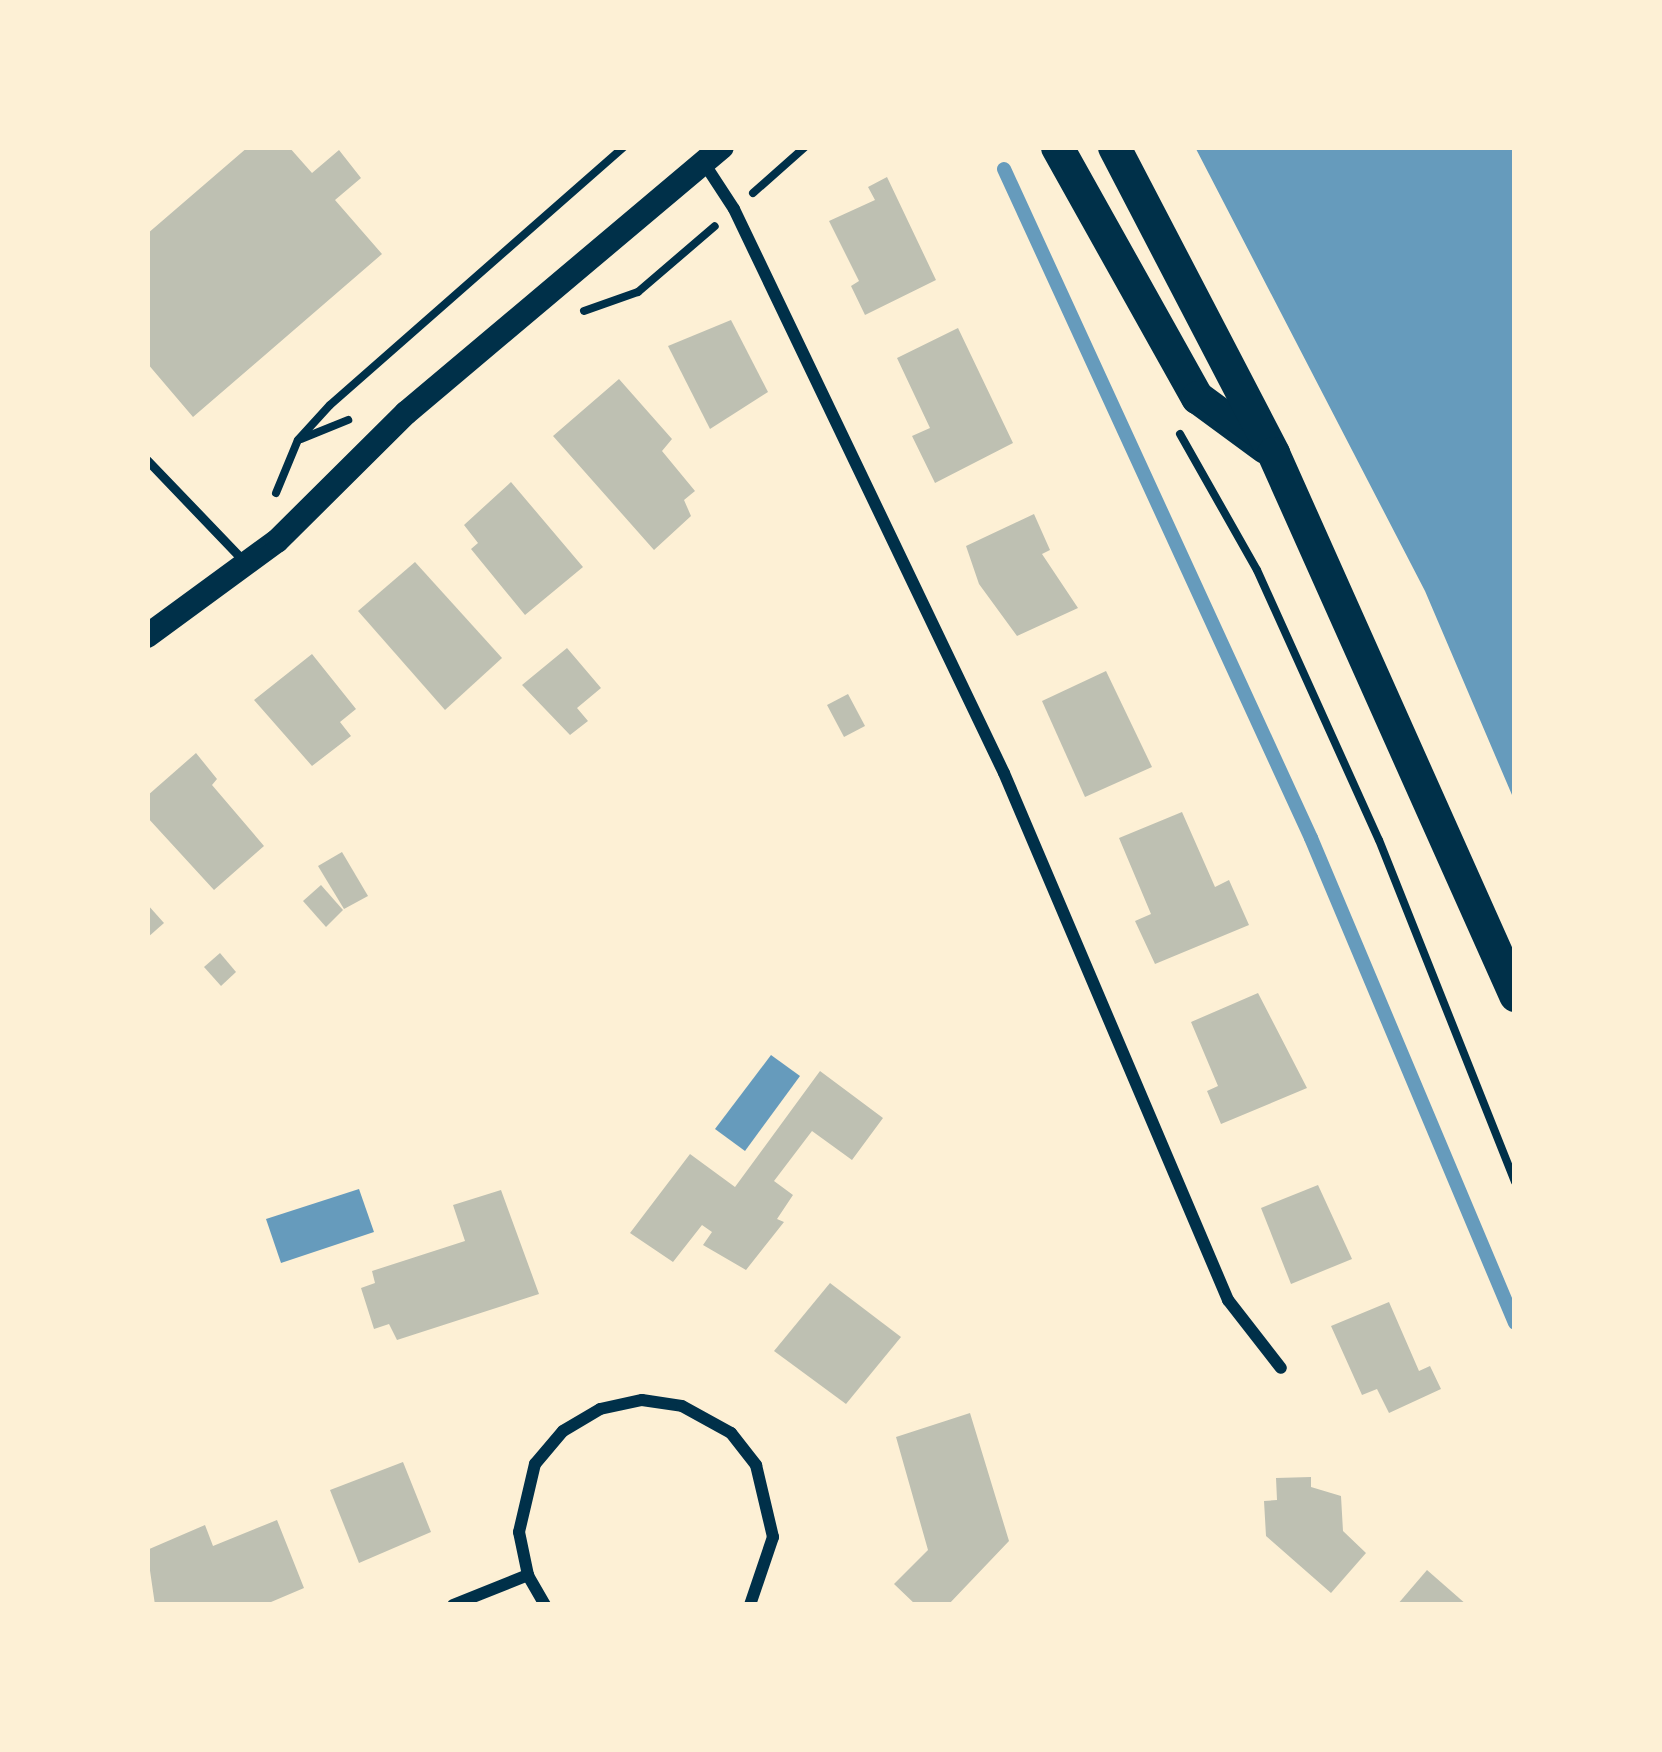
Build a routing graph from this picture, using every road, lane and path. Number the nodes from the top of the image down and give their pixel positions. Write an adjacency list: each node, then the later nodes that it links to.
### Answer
1 (624, 147): 11 (path)
2 (806, 147): 6 (path)
3 (1057, 147): 9 (highway)
4 (1114, 147): 9 (highway)
5 (713, 155): 6 (street); 11 (main road)
6 (734, 209): 7 (path); 16 (street)
7 (575, 314)
8 (1175, 425): 15 (path)
9 (1273, 452): 14 (highway)
10 (147, 460): 12 (lane)
11 (277, 542): 12 (main road)
12 (248, 566): 13 (main road)
13 (147, 636)
14 (1515, 994)
15 (1515, 1182)
16 (1281, 1368)
17 (528, 1575): 18 (street); 19 (street); 20 (street)
18 (453, 1605)
19 (545, 1605)
20 (750, 1605)

